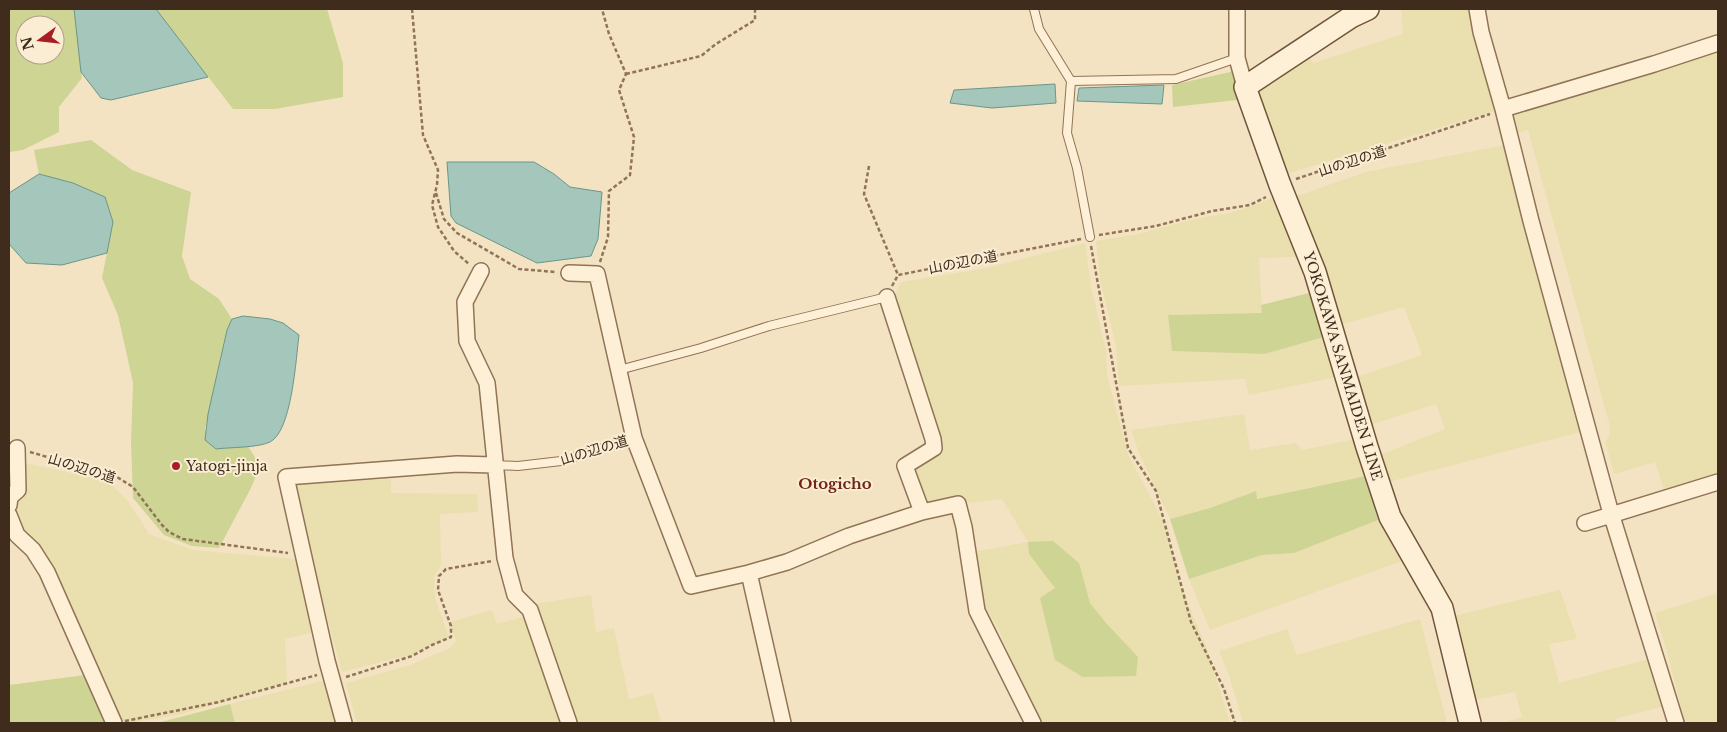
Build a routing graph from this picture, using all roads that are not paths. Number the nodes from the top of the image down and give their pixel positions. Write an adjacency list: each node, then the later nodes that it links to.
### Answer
1 (1034, 9): 7 (lane)
2 (1237, 9): 6 (street)
3 (1368, 9): 8 (main road)
4 (1476, 9): 9 (street)
5 (1718, 43): 9 (street)
6 (1238, 58): 7 (lane); 8 (street)
7 (1071, 81): 10 (lane)
8 (1245, 87): 30 (main road, YOKOKAWA SANMAIDEN LINE)
9 (1503, 109): 21 (street)
10 (1090, 237)
11 (481, 271): 17 (street)
12 (569, 273): 14 (street, 山の辺の道)
13 (887, 297): 14 (lane); 20 (street)
14 (619, 370): 15 (street, 山の辺の道)
15 (634, 438): 17 (lane, 山の辺の道); 24 (street)
16 (17, 448): 19 (street)
17 (494, 465): 26 (street, 山の辺の道); 27 (street)
18 (1718, 482): 21 (street)
19 (9, 506)
20 (922, 512): 24 (street); 29 (street)
21 (1612, 514): 23 (street); 31 (street)
22 (9, 515): 25 (street)
23 (1585, 523)
24 (749, 573): 28 (street)
25 (114, 723)
26 (344, 723)
27 (569, 723)
28 (783, 723)
29 (1033, 723)
30 (1470, 723)
31 (1676, 723)

